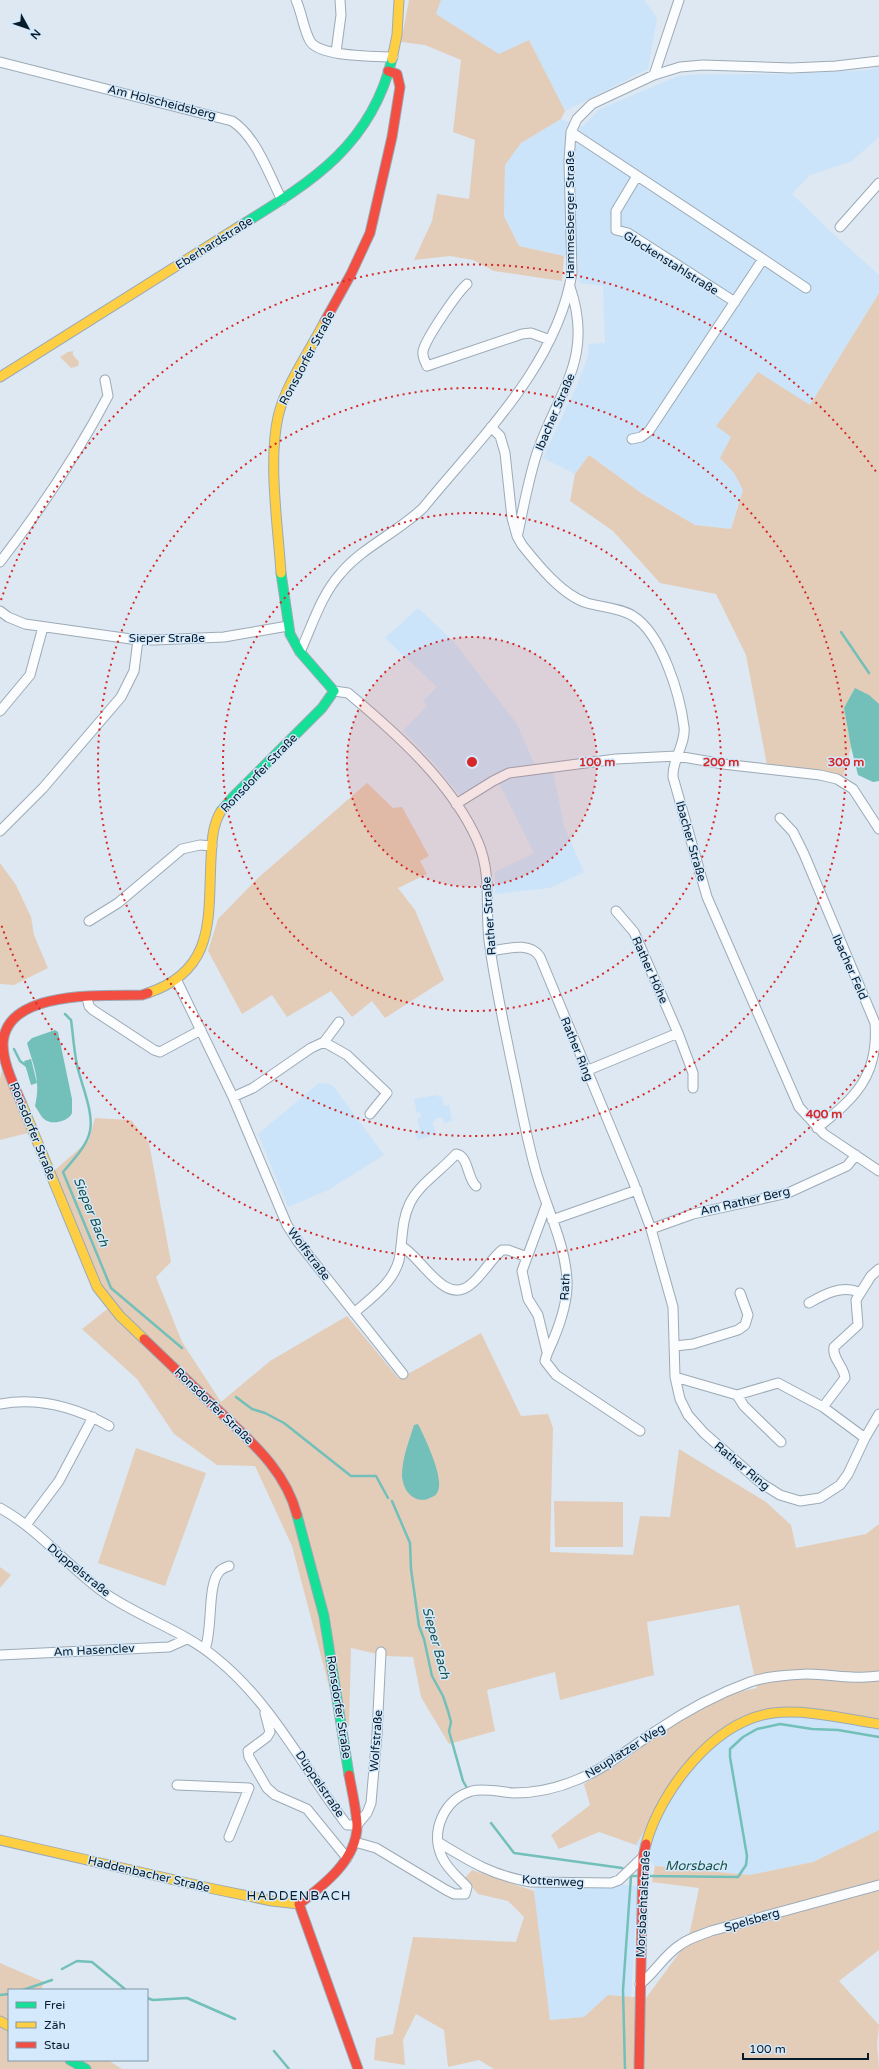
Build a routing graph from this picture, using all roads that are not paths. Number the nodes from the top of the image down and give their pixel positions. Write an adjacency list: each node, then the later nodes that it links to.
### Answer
1 (296, 0): 5 (street)
2 (340, 0): 5 (street)
3 (399, 0): 6 (main road, Eberhardstraße)
4 (680, 0): 10 (street)
5 (336, 52): 6 (street)
6 (392, 57): 9 (main road, Eberhardstraße)
7 (879, 61): 10 (street, Hammesberger Straße)
8 (0, 62): 14 (street, Am Holscheidsberg)
9 (388, 71): 14 (main road, Eberhardstraße); 29 (main road, Ronsdorfer Straße)
10 (654, 75): 11 (street, Hammesberger Straße)
11 (571, 132): 12 (street); 18 (street, Hammesberger Straße)
12 (637, 176): 16 (street); 20 (street, Glockenstahlstraße)
13 (879, 183): 15 (street)
14 (282, 200): 22 (main road, Eberhardstraße)
15 (840, 227)
16 (763, 259): 19 (street); 20 (street)
17 (467, 284): 21 (street)
18 (570, 287): 21 (street, Hammesberger Straße); 26 (street, Ibacher Straße)
19 (806, 288)
20 (734, 302): 25 (street)
21 (550, 340): 24 (street, Hammesberger Straße)
22 (0, 377)
23 (105, 380): 27 (street)
24 (491, 427): 26 (street, Ibacher Straße); 32 (street, Hammesberger Straße)
25 (632, 439)
26 (517, 536): 35 (street, Ibacher Straße)
27 (0, 562)
28 (0, 611): 30 (street, Sieper Straße)
29 (288, 626): 31 (street, Sieper Straße); 32 (main road, Ronsdorfer Straße)
30 (43, 627): 31 (street, Sieper Straße); 34 (street)
31 (138, 640): 39 (street)
32 (300, 652): 33 (main road, Ronsdorfer Straße)
33 (334, 691): 36 (street, Rather Straße); 40 (main road, Ronsdorfer Straße)
34 (0, 711)
35 (677, 756): 36 (street); 38 (street); 55 (street, Ibacher Straße)
36 (456, 804): 43 (street, Rather Straße)
37 (780, 818): 55 (street, Ibacher Feld)
38 (879, 829)
39 (0, 831)
40 (212, 846): 42 (street); 44 (main road, Ronsdorfer Straße)
41 (616, 911): 48 (street, Rather Höhe)
42 (89, 921)
43 (491, 951): 51 (street, Rather Ring); 60 (street, Rather Straße)
44 (177, 981): 45 (main road, Ronsdorfer Straße); 47 (street, Wolfstraße)
45 (87, 998): 47 (street); 50 (main road, Ronsdorfer Straße)
46 (339, 1022): 49 (street)
47 (201, 1030): 53 (street, Wolfstraße)
48 (678, 1033): 51 (street); 52 (street, Rather Höhe)
49 (324, 1042): 53 (street); 54 (street)
50 (1, 1043): 96 (main road, Ronsdorfer Straße)
51 (586, 1072): 59 (street, Rather Ring)
52 (693, 1088)
53 (233, 1097): 69 (street, Wolfstraße)
54 (370, 1114)
55 (818, 1128): 56 (street, Ibacher Straße)
56 (856, 1155): 57 (street, Ibacher Straße); 62 (street, Am Rather Berg)
57 (879, 1170)
58 (476, 1186): 63 (street)
59 (637, 1190): 61 (street); 62 (street, Rather Ring)
60 (546, 1206): 61 (street, Rather Straße); 64 (street)
61 (552, 1220): 71 (street, Rath)
62 (651, 1229): 70 (street, Rather Ring)
63 (401, 1246): 64 (street); 69 (street)
64 (527, 1257): 71 (street)
65 (879, 1269): 66 (street)
66 (859, 1292): 68 (street); 76 (street)
67 (740, 1293): 70 (street)
68 (808, 1303)
69 (354, 1313): 72 (street, Wolfstraße)
70 (675, 1346): 73 (street, Rather Ring)
71 (547, 1352): 80 (street)
72 (403, 1374)
73 (675, 1377): 74 (street); 81 (street, Rather Ring)
74 (737, 1395): 76 (street); 82 (street)
75 (0, 1404): 78 (street)
76 (823, 1407): 81 (street)
77 (879, 1414): 81 (street, Rather Ring)
78 (93, 1417): 79 (street); 84 (street)
79 (109, 1426)
80 (640, 1431)
81 (865, 1438)
82 (781, 1442)
83 (0, 1508): 84 (street, Düppelstraße)
84 (26, 1525): 86 (street, Düppelstraße)
85 (229, 1566): 87 (street)
86 (187, 1639): 87 (street, Düppelstraße); 89 (street, Am Hasenclev)
87 (205, 1649): 91 (street, Düppelstraße)
88 (381, 1652): 96 (street, Wolfstraße)
89 (0, 1655)
90 (879, 1676): 100 (street, Neuplatzer Weg)
91 (266, 1710): 93 (street); 96 (street, Düppelstraße)
92 (879, 1724): 101 (main road, Morsbachtalstraße)
93 (263, 1782): 95 (street); 102 (street)
94 (177, 1785): 95 (street)
95 (249, 1788): 97 (street)
96 (357, 1824): 99 (main road, Ronsdorfer Straße)
97 (229, 1837)
98 (0, 1840): 104 (main road, Haddenbacher Straße)
99 (355, 1842): 100 (street, Neuplatzer Weg); 102 (main road, Ronsdorfer Straße)
100 (438, 1842): 101 (street, Kottenweg)
101 (644, 1853): 105 (main road, Morsbachtalstraße)
102 (347, 1858): 104 (main road, Ronsdorfer Straße)
103 (879, 1885): 105 (street, Spelsberg)
104 (299, 1904): 108 (main road)
105 (640, 1984): 109 (main road, Morsbachtalstraße)
106 (72, 2061): 107 (main road)
107 (86, 2069)
108 (358, 2069)
109 (639, 2069)

